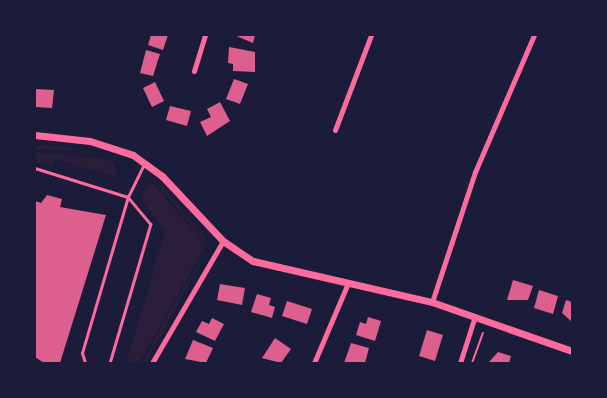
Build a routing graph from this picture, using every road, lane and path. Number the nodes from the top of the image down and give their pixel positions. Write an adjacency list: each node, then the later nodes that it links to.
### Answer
1 (205, 35): 4 (street)
2 (371, 35): 5 (street)
3 (534, 35): 12 (street)
4 (194, 71)
5 (336, 130)
6 (35, 136): 7 (street)
7 (145, 162): 9 (lane); 10 (street)
8 (35, 168): 9 (lane)
9 (128, 196): 16 (lane); 17 (lane)
10 (223, 241): 11 (street); 18 (street)
11 (348, 283): 12 (street); 19 (street)
12 (432, 302): 13 (street)
13 (475, 316): 15 (street); 20 (street)
14 (483, 333): 21 (path)
15 (572, 351)
16 (85, 363)
17 (110, 363)
18 (152, 363)
19 (314, 363)
20 (460, 363)
21 (472, 363)

